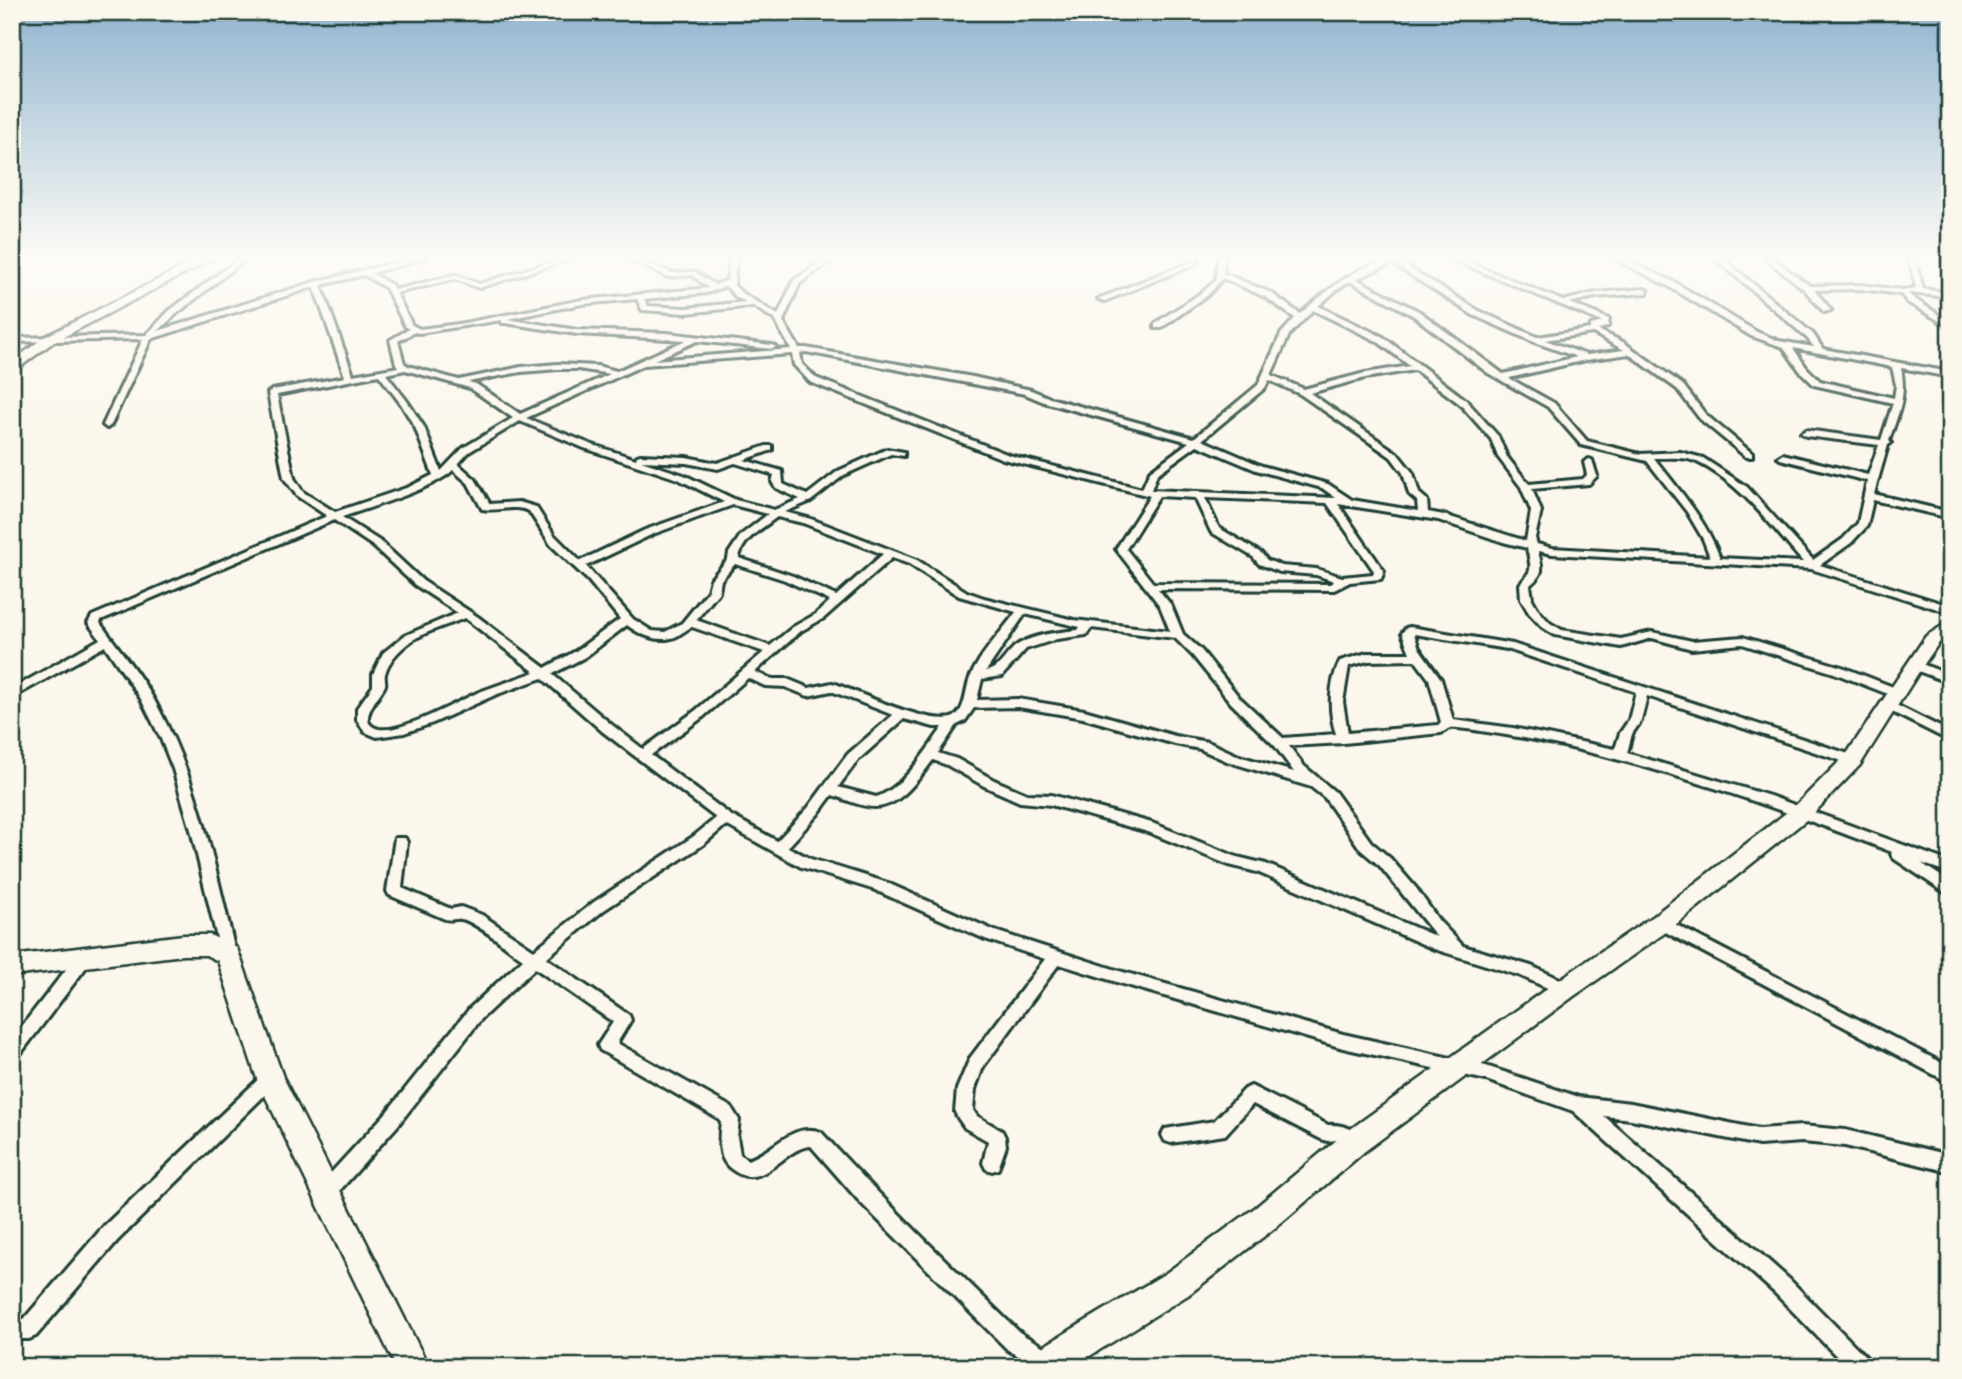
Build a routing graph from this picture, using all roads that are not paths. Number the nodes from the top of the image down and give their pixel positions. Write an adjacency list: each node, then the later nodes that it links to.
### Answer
1 (83, 322): 23 (street)
2 (163, 322): 20 (street)
3 (195, 322): 20 (street)
4 (330, 322): 40 (street)
5 (407, 322): 18 (street)
6 (479, 322): 18 (street)
7 (527, 322): 21 (street)
8 (780, 322): 26 (street)
9 (1163, 322): 17 (street)
10 (1296, 322): 38 (street)
11 (1345, 322): 32 (street)
12 (1425, 322): 39 (street)
13 (1497, 322): 24 (street)
14 (1606, 322): 19 (street)
15 (1735, 322): 25 (street)
16 (1794, 322): 27 (street)
17 (1158, 326)
18 (413, 330): 33 (street)
19 (1594, 331): 24 (street); 28 (street)
20 (148, 337): 23 (street); 45 (street)
21 (694, 339): 26 (street); 30 (street)
22 (12, 340): 23 (street)
23 (48, 340): 34 (street)
24 (1537, 340): 29 (street)
25 (1787, 346): 27 (street); 43 (street)
26 (796, 350): 30 (street); 47 (street); 61 (street)
27 (1821, 350): 31 (street)
28 (1630, 352): 29 (street); 51 (street)
29 (1586, 358): 39 (street)
30 (642, 363): 36 (street)
31 (1896, 363): 37 (street); 43 (street)
32 (1416, 367): 42 (street); 60 (street)
33 (405, 368): 35 (street); 41 (street)
34 (12, 369)
35 (381, 373): 40 (street); 58 (street)
36 (617, 373): 41 (street); 44 (street)
37 (1950, 375)
38 (1268, 377): 42 (street); 47 (street)
39 (1501, 377): 52 (street)
40 (349, 379): 71 (street)
41 (459, 381): 44 (street)
42 (1303, 392): 69 (street)
43 (1898, 401): 48 (street)
44 (519, 418): 53 (street); 57 (street)
45 (107, 425)
46 (1806, 433): 48 (street)
47 (1196, 441): 61 (street); 67 (street)
48 (1886, 443): 59 (street)
49 (769, 448): 55 (street)
50 (901, 454): 64 (street)
51 (1749, 455)
52 (1643, 456): 75 (street); 77 (street)
53 (624, 457): 55 (street); 66 (street)
54 (1783, 457): 59 (street)
55 (737, 461): 64 (street)
56 (1589, 462): 60 (street)
57 (453, 465): 58 (street); 76 (street)
58 (439, 476): 71 (street)
59 (1872, 479): 62 (street)
60 (1526, 487): 72 (street)
61 (1151, 494): 63 (street); 79 (street)
62 (1868, 496): 70 (street); 77 (street)
63 (1199, 497): 65 (street); 78 (street)
64 (808, 499): 68 (street)
65 (1330, 500): 67 (street); 78 (street)
66 (732, 502): 68 (street); 76 (street)
67 (1349, 502): 69 (street)
68 (777, 512): 73 (street); 74 (street)
69 (1423, 514): 72 (street)
70 (1950, 515)
71 (335, 516): 83 (street); 89 (street)
72 (1531, 546): 75 (street); 99 (street)
73 (890, 554): 80 (street); 82 (street)
74 (733, 560): 80 (street); 85 (street)
75 (1716, 560): 77 (street)
76 (580, 565): 84 (street)
77 (1812, 566): 81 (street)
78 (1340, 580): 79 (street)
79 (1152, 586): 88 (street)
80 (836, 600): 90 (street)
81 (1950, 610)
82 (1023, 611): 86 (street); 95 (street)
83 (466, 614): 93 (street); 93 (street)
84 (626, 620): 85 (street); 93 (street)
85 (686, 625): 90 (street)
86 (1088, 625): 88 (street); 95 (street)
87 (1950, 625): 92 (street)
88 (1178, 635): 106 (street)
89 (106, 641): 98 (street); 121 (street)
90 (772, 652): 94 (street)
91 (1419, 656): 97 (street); 103 (street); 105 (street)
92 (1914, 665): 96 (street); 99 (street)
93 (544, 673): 108 (street)
94 (747, 673): 101 (street); 108 (street)
95 (977, 676): 100 (street)
96 (1950, 678)
97 (1642, 691): 107 (street); 110 (street)
98 (12, 694)
99 (1893, 700): 104 (street); 110 (street)
100 (970, 704): 102 (street); 111 (street)
101 (902, 714): 102 (street); 112 (street)
102 (953, 722): 109 (street)
103 (1448, 723): 105 (street); 107 (street)
104 (1950, 737)
105 (1344, 739): 106 (street)
106 (1280, 743): 111 (street)
107 (1620, 753): 113 (street)
108 (644, 754): 114 (street)
109 (932, 755): 112 (street); 123 (street)
110 (1853, 760): 113 (street)
111 (1315, 783): 123 (street)
112 (829, 789): 117 (street)
113 (1802, 811): 116 (street); 120 (street)
114 (725, 818): 117 (street); 125 (street)
115 (400, 842): 125 (street)
116 (1881, 842): 118 (street); 119 (street)
117 (779, 848): 122 (street)
118 (1950, 868)
119 (1950, 890)
120 (1661, 923): 127 (street); 130 (street)
121 (228, 955): 124 (street); 131 (street)
122 (1055, 957): 129 (street); 135 (street)
123 (1472, 957): 127 (street)
124 (84, 958): 126 (street); 128 (street)
125 (533, 960): 137 (street); 139 (street)
126 (12, 966)
127 (1565, 989): 129 (street)
128 (12, 1052)
129 (1460, 1068): 132 (street); 134 (street)
130 (1950, 1076)
131 (270, 1079): 137 (street); 138 (street)
132 (1579, 1105): 136 (street); 141 (street)
133 (1171, 1135): 134 (street)
134 (1355, 1142): 139 (street)
135 (992, 1163)
136 (1950, 1164)
137 (326, 1192): 140 (street)
138 (12, 1329)
139 (1052, 1365)
140 (413, 1367)
141 (1862, 1367)

